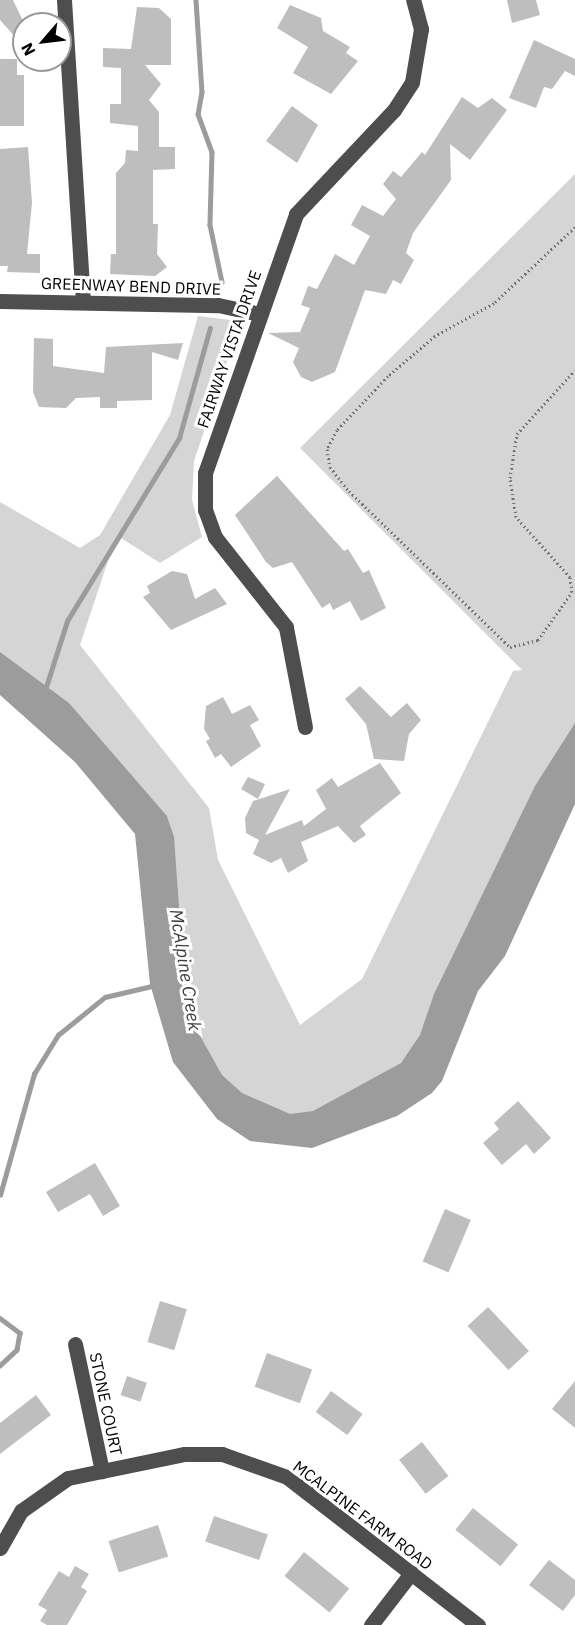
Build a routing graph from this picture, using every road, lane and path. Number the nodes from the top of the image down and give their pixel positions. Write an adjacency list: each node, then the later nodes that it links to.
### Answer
1 (64, 0): 4 (street)
2 (413, 0): 6 (street, FAIRWAY VISTA DRIVE)
3 (575, 227): 7 (path)
4 (83, 299): 5 (street, GREENWAY BEND DRIVE); 6 (street, GREENWAY BEND DRIVE)
5 (0, 301)
6 (260, 314): 8 (street, FAIRWAY VISTA DRIVE)
7 (575, 370)
8 (305, 727)
9 (75, 1344): 10 (street, STONE COURT)
10 (102, 1471): 11 (street, MCALPINE FARM ROAD); 12 (street, MCALPINE FARM ROAD)
11 (0, 1548)
12 (411, 1573): 13 (street); 14 (street, MCALPINE FARM ROAD)
13 (371, 1625)
14 (478, 1625)

